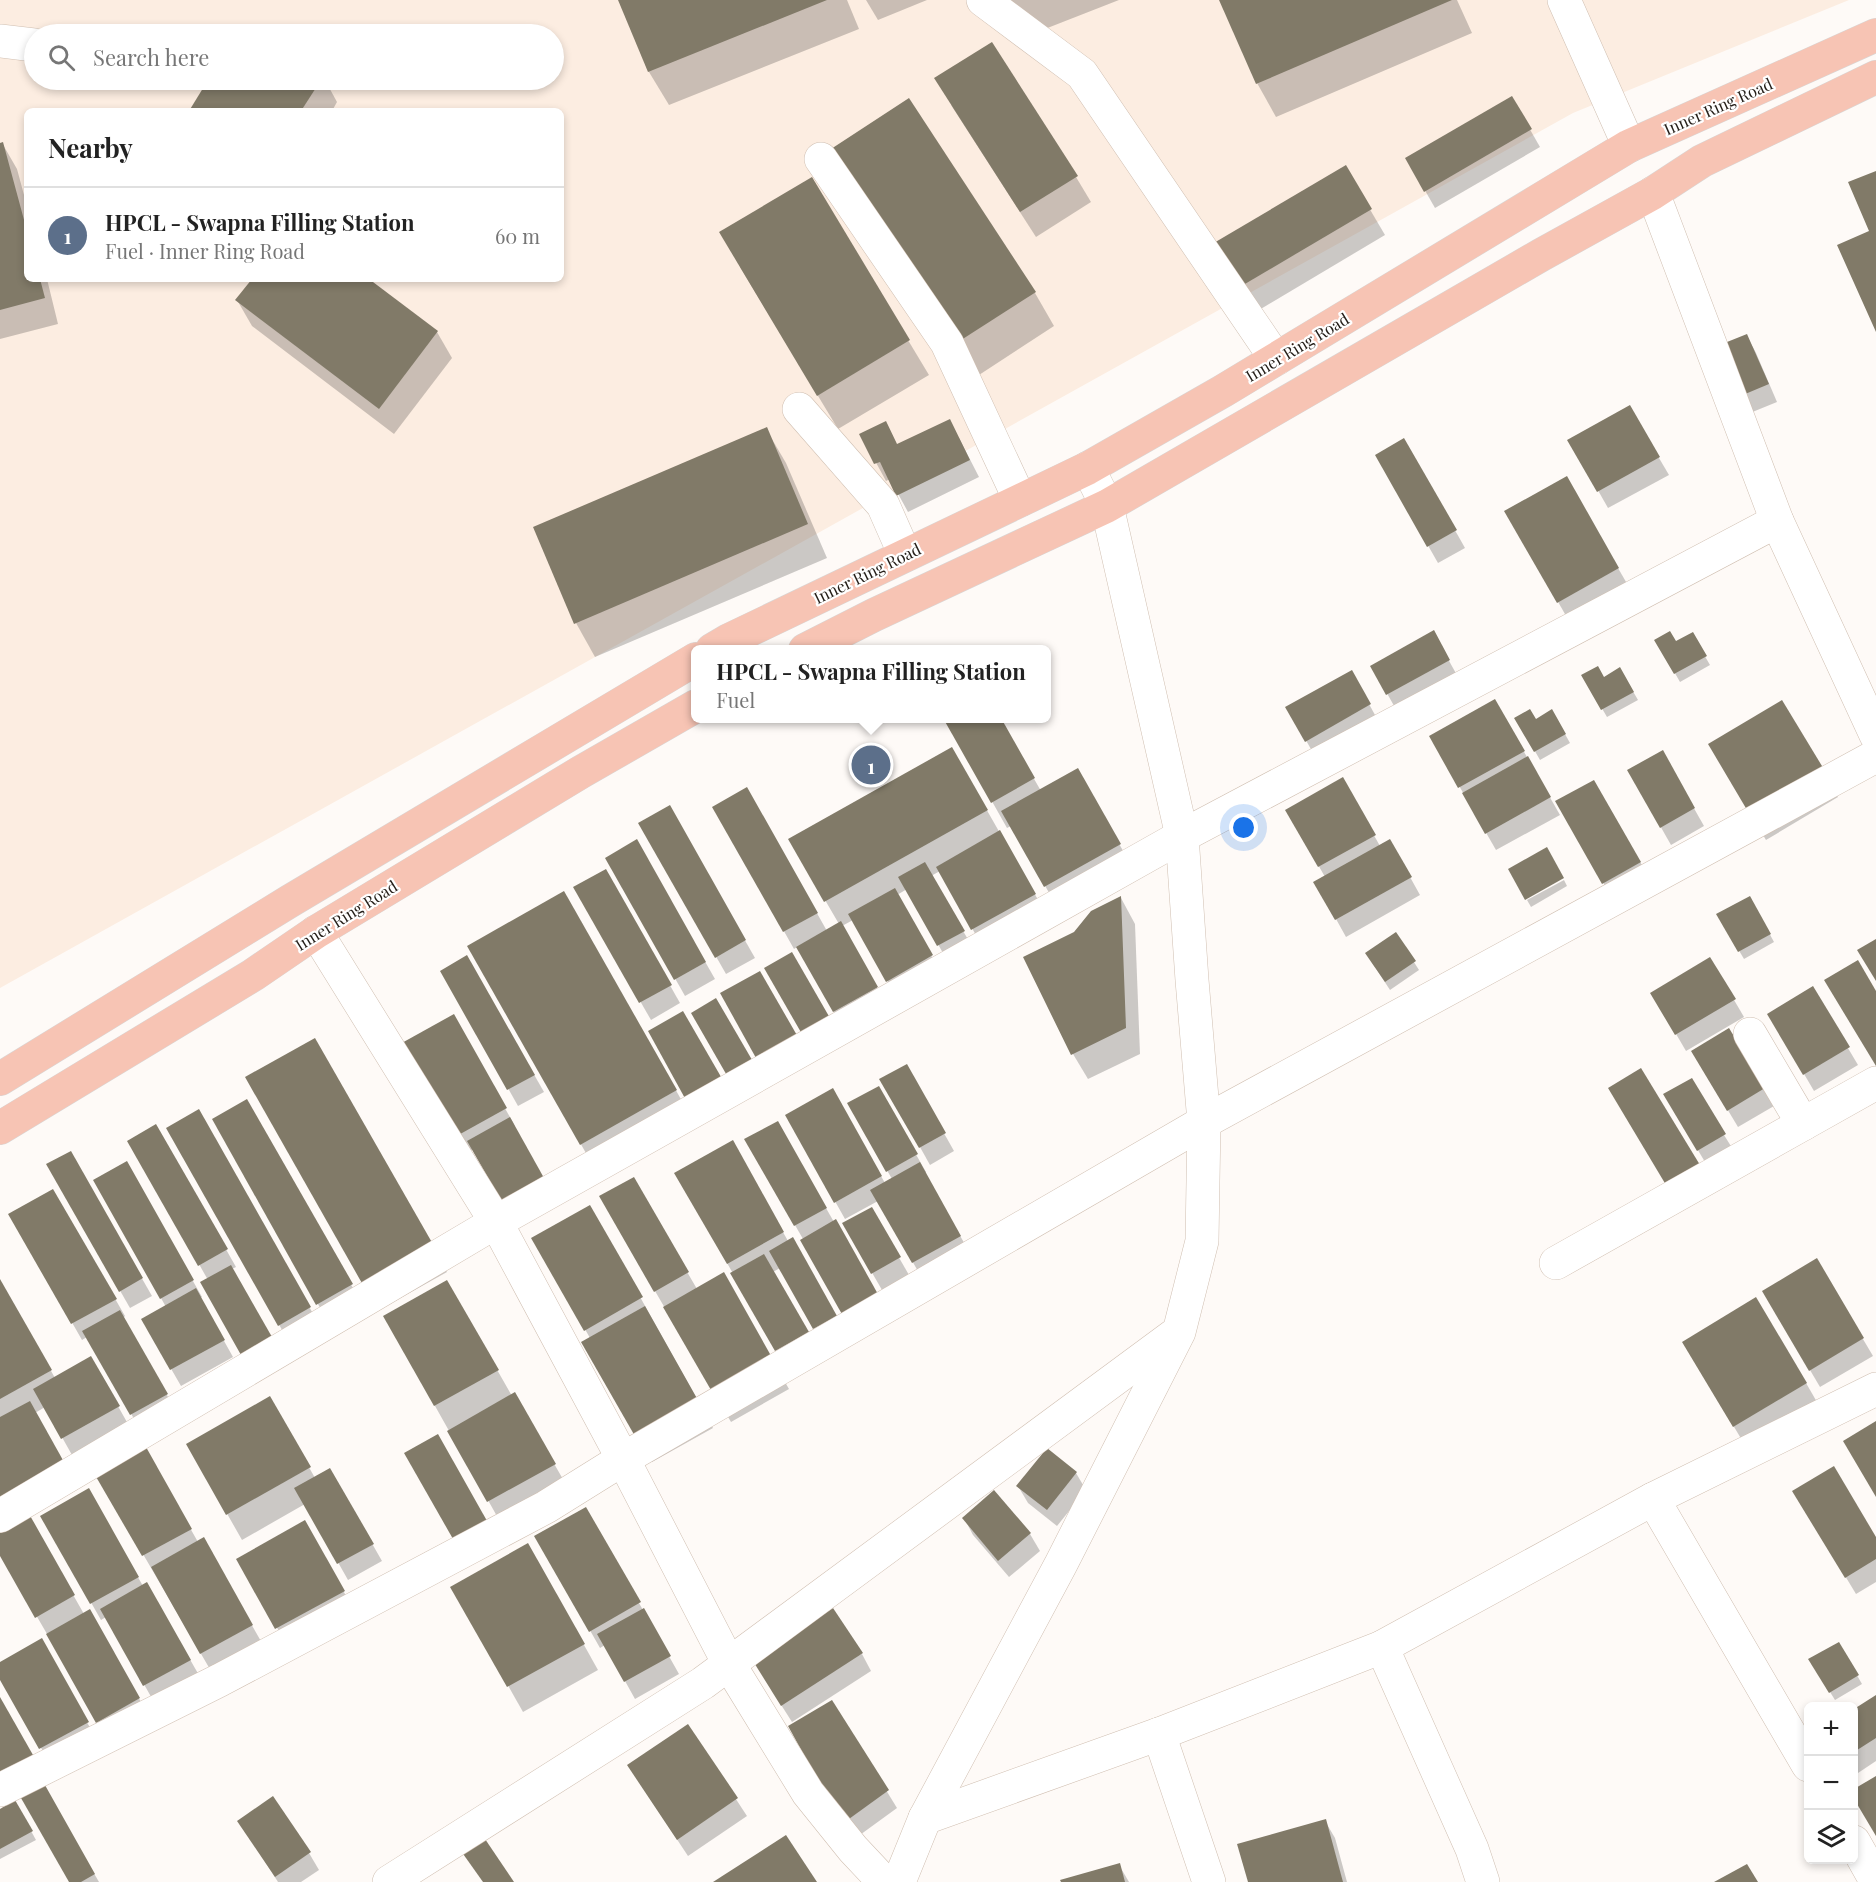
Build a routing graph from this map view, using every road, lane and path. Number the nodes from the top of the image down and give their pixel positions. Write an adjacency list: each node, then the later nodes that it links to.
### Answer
1 (983, 0): 10 (street)
2 (1564, 0): 7 (street)
3 (1876, 35): 7 (main road, Inner Ring Road)
4 (0, 41): 5 (street)
5 (24, 44)
6 (1875, 79): 9 (main road)
7 (1629, 146): 10 (main road, Inner Ring Road)
8 (821, 159): 13 (street)
9 (1653, 193): 14 (main road); 15 (street)
10 (1276, 359): 12 (main road, Inner Ring Road)
11 (799, 409): 16 (street)
12 (1088, 468): 13 (main road, Inner Ring Road); 14 (street)
13 (1020, 500): 16 (main road, Inner Ring Road)
14 (1107, 506): 18 (main road); 23 (street)
15 (1777, 520): 21 (street); 23 (street)
16 (905, 555): 17 (main road, Inner Ring Road)
17 (720, 645)
18 (815, 645)
19 (691, 662): 26 (main road)
20 (691, 709): 24 (main road, Inner Ring Road)
21 (1876, 735)
22 (1876, 756): 28 (street)
23 (1182, 836): 28 (street); 31 (street)
24 (316, 932): 30 (main road, Inner Ring Road); 31 (street)
25 (1750, 1034): 29 (street)
26 (0, 1079)
27 (1876, 1083): 29 (street)
28 (1204, 1122): 33 (street); 35 (street)
29 (1803, 1124): 32 (street)
30 (0, 1128)
31 (496, 1222): 35 (street); 37 (street)
32 (1556, 1263)
33 (1179, 1332): 39 (street); 43 (street)
34 (1876, 1389): 36 (street)
35 (622, 1459): 39 (street); 42 (street)
36 (1653, 1499): 38 (street); 41 (street)
37 (0, 1516)
38 (1382, 1647): 40 (street); 50 (street)
39 (729, 1664): 46 (street); 47 (street)
40 (1159, 1734): 43 (street); 49 (street)
41 (1804, 1756)
42 (0, 1790)
43 (925, 1818): 48 (street)
44 (1858, 1849): 45 (street)
45 (1876, 1881)
46 (389, 1882)
47 (884, 1882)
48 (899, 1882)
49 (1209, 1882)
50 (1484, 1882)

